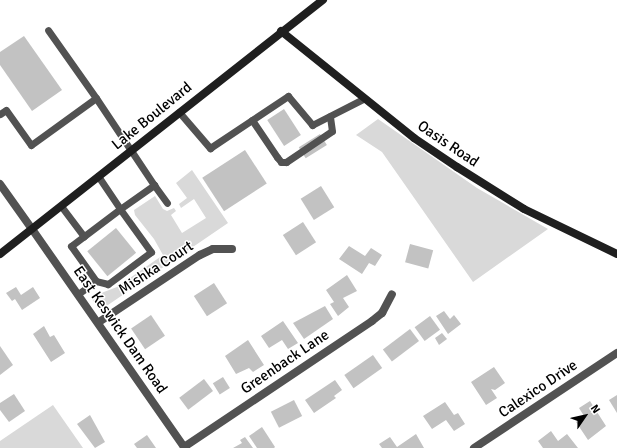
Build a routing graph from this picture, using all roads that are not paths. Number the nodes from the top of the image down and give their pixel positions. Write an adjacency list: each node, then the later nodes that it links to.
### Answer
1 (322, 0): 3 (main road, Lake Boulevard)
2 (48, 30): 4 (lane)
3 (282, 31): 5 (main road, Oasis Road); 6 (main road, Lake Boulevard)
4 (96, 98): 7 (lane); 10 (lane)
5 (363, 98): 8 (lane); 21 (main road, Oasis Road)
6 (179, 112): 9 (lane); 10 (main road, Lake Boulevard)
7 (0, 114)
8 (330, 116): 9 (lane); 9 (lane)
9 (252, 120)
10 (131, 150): 11 (main road, Lake Boulevard); 13 (lane)
11 (98, 176): 15 (main road, Lake Boulevard); 16 (lane)
12 (0, 184): 17 (street, East Keswick Dam Road)
13 (154, 185): 14 (lane); 16 (lane)
14 (167, 203)
15 (61, 206): 17 (main road, Lake Boulevard); 18 (lane)
16 (120, 209): 18 (lane); 22 (lane)
17 (32, 229): 20 (main road, Lake Boulevard); 23 (street, East Keswick Dam Road)
18 (84, 236): 22 (lane)
19 (232, 249): 25 (street, Mishka Court)
20 (0, 254)
21 (617, 254)
22 (96, 280): 23 (lane)
23 (78, 294): 25 (street, East Keswick Dam Road)
24 (392, 294): 27 (street, Greenback Lane)
25 (99, 322): 27 (street, East Keswick Dam Road)
26 (617, 353): 28 (street, Calexico Drive)
27 (185, 447)
28 (474, 448)

